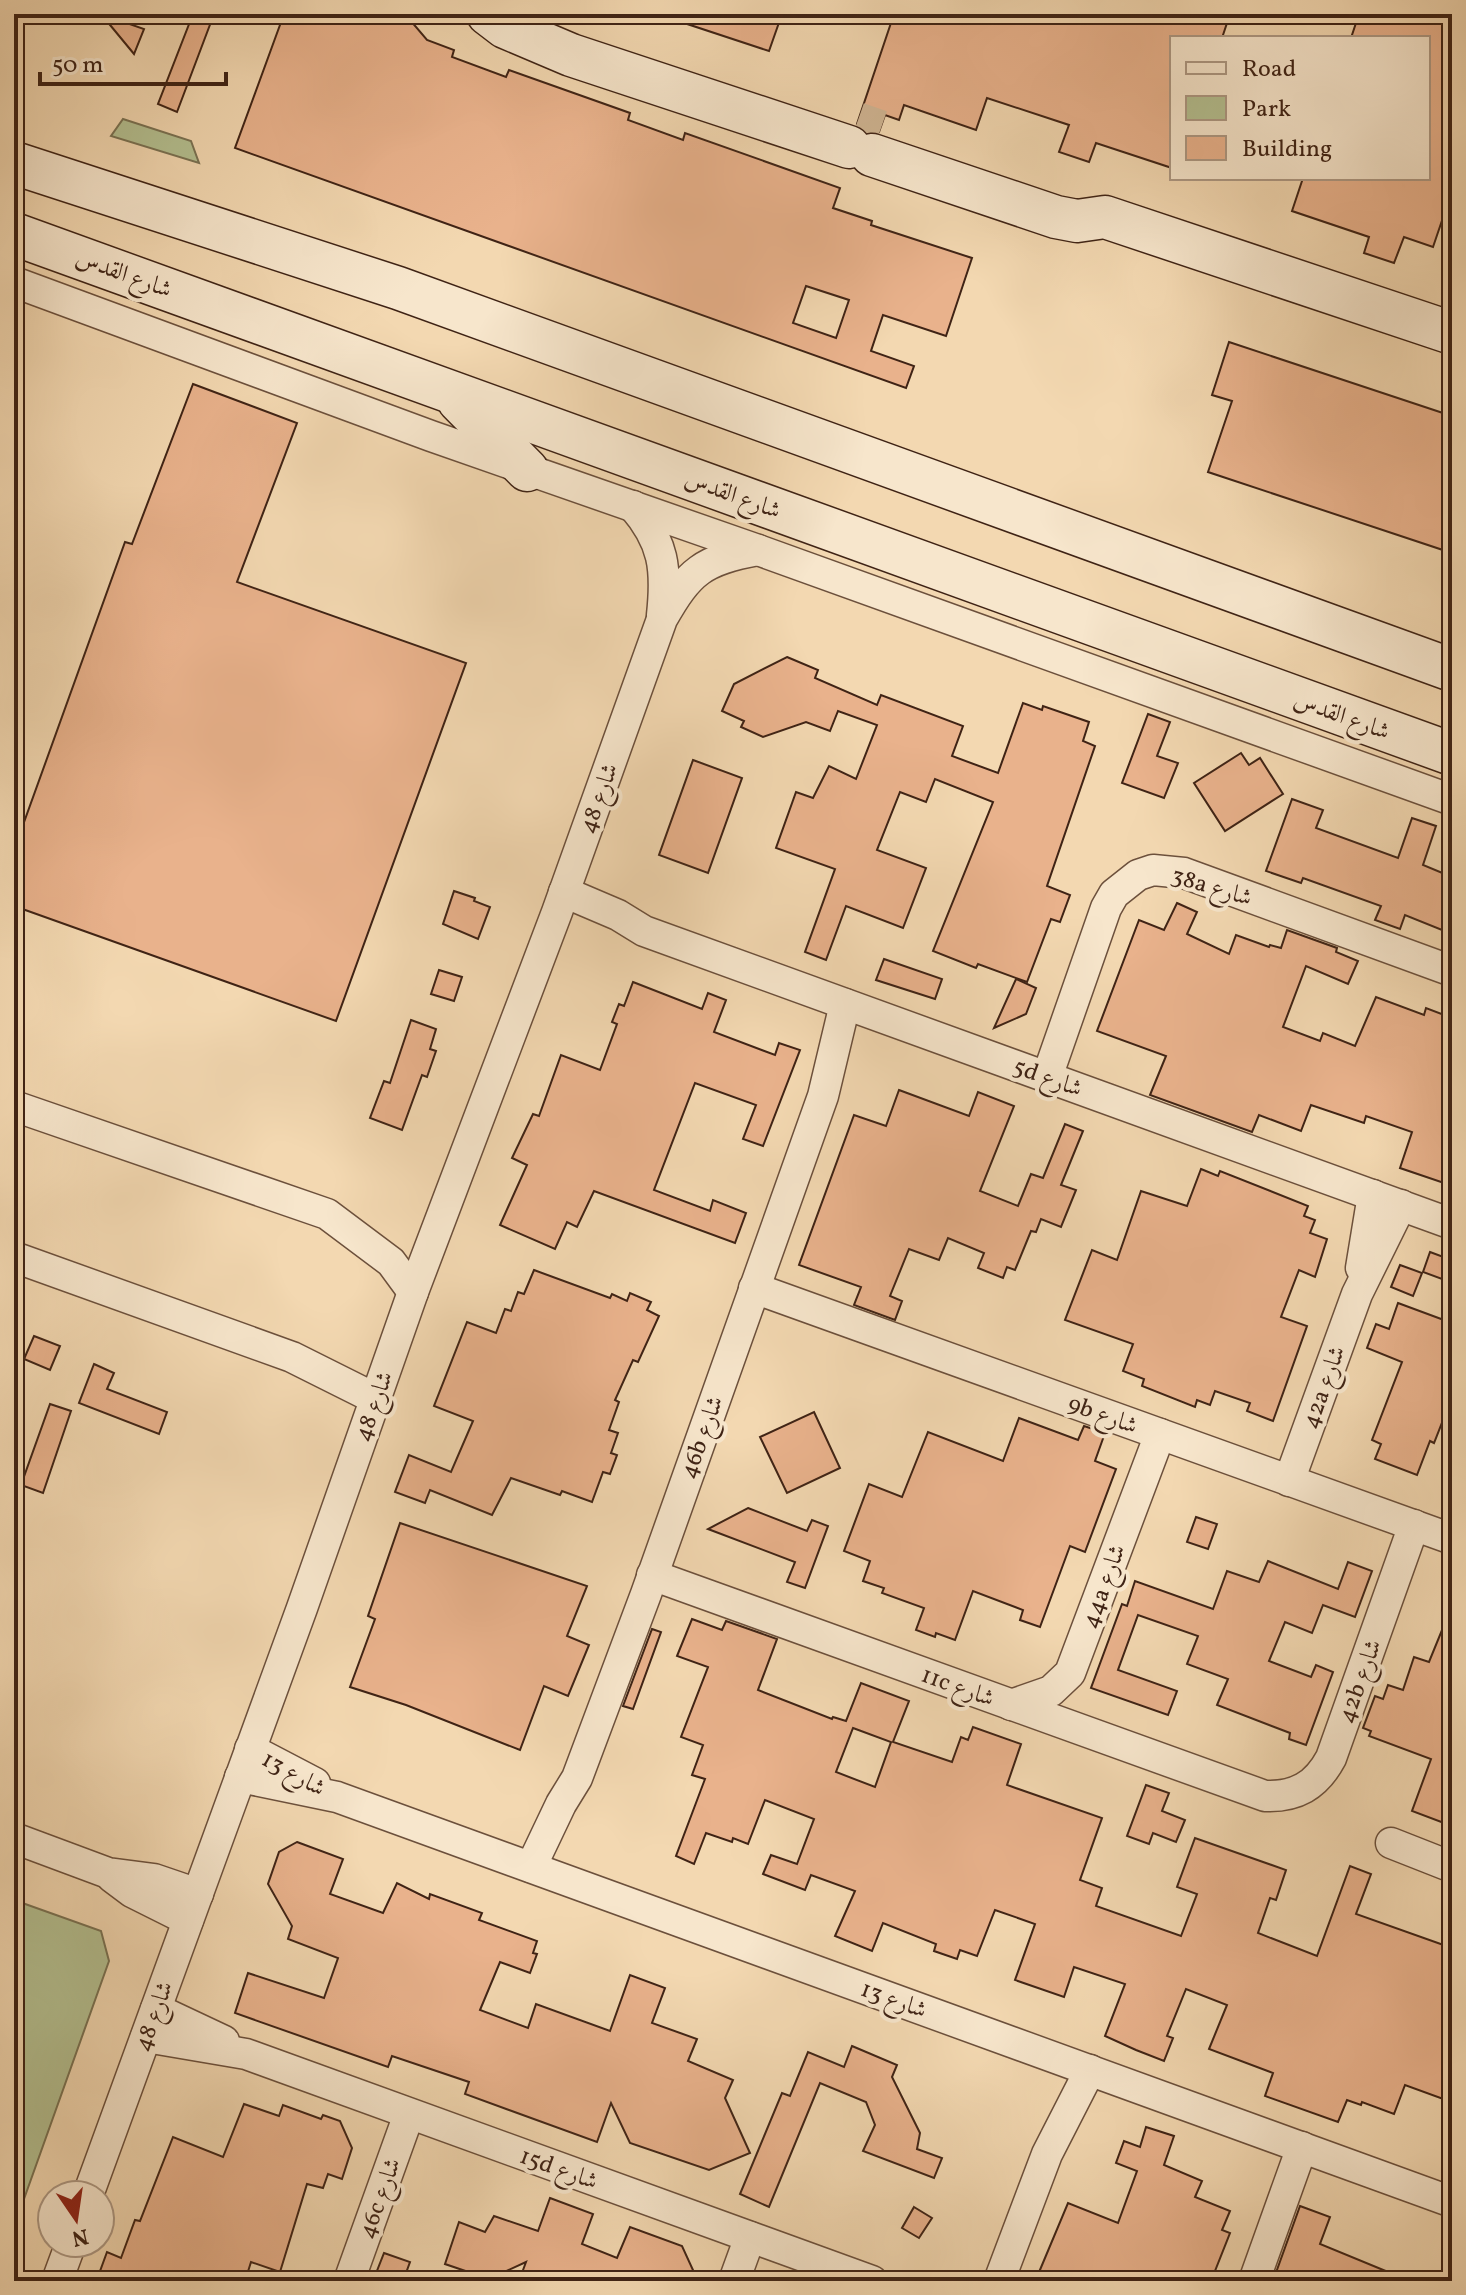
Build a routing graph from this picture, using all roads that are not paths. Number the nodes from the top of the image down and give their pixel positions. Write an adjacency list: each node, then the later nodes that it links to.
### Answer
1 (488, 14): 3 (main road)
2 (538, 14): 3 (main road)
3 (799, 117): 7 (main road)
4 (14, 163): 13 (main road)
5 (14, 234): 8 (main road, شارع القدس)
6 (14, 282): 9 (street)
7 (1452, 333)
8 (450, 392): 9 (main road); 14 (main road, شارع القدس)
9 (527, 470): 10 (street)
10 (633, 506): 11 (street); 12 (street, شارع 48)
11 (758, 550): 12 (street, شارع 48); 15 (street)
12 (662, 619): 16 (street, شارع 48)
13 (1452, 670)
14 (1452, 754)
15 (1452, 800)
16 (561, 902): 18 (street, 5d شارع); 25 (street, شارع 48)
17 (1452, 971): 19 (street, 38a شارع)
18 (856, 1008): 19 (street, 5d شارع); 24 (street, 46b شارع)
19 (1047, 1077): 21 (street, 5d شارع)
20 (14, 1106): 25 (street)
21 (1387, 1200): 22 (street, 5d شارع); 28 (street, 42a شارع)
22 (1452, 1224)
23 (14, 1257): 26 (street)
24 (754, 1288): 27 (street, 9b شارع); 31 (street, 46b شارع)
25 (413, 1292): 26 (street, شارع 48)
26 (380, 1389): 33 (street, شارع 48)
27 (1160, 1434): 28 (street, 9b شارع); 32 (street, 44a شارع)
28 (1289, 1481): 29 (street, 9b شارع)
29 (1414, 1525): 30 (street, 9b شارع); 34 (street, 42b شارع)
30 (1452, 1539)
31 (652, 1575): 32 (street, 11c شارع); 38 (street, 46b شارع)
32 (1011, 1705): 34 (street, 11c شارع)
33 (245, 1763): 38 (street, شارع 13); 39 (street, شارع 48)
34 (1265, 1796)
35 (14, 1838): 39 (street)
36 (1391, 1843): 37 (street)
37 (1452, 1867)
38 (543, 1872): 41 (street, شارع 13)
39 (193, 1907): 40 (street, شارع 48)
40 (151, 2023): 42 (street, 15d شارع); 44 (street, شارع 48)
41 (1077, 2066): 43 (street, شارع 13); 52 (street)
42 (409, 2114): 46 (street, 15d شارع); 49 (street, 46c شارع)
43 (1302, 2147): 45 (street, شارع 13); 53 (street)
44 (94, 2179)
45 (1452, 2202)
46 (750, 2237): 50 (street); 51 (street, 15d شارع)
47 (65, 2259): 48 (street)
48 (57, 2281)
49 (349, 2281)
50 (734, 2281)
51 (872, 2281)
52 (999, 2281)
53 (1254, 2281)

